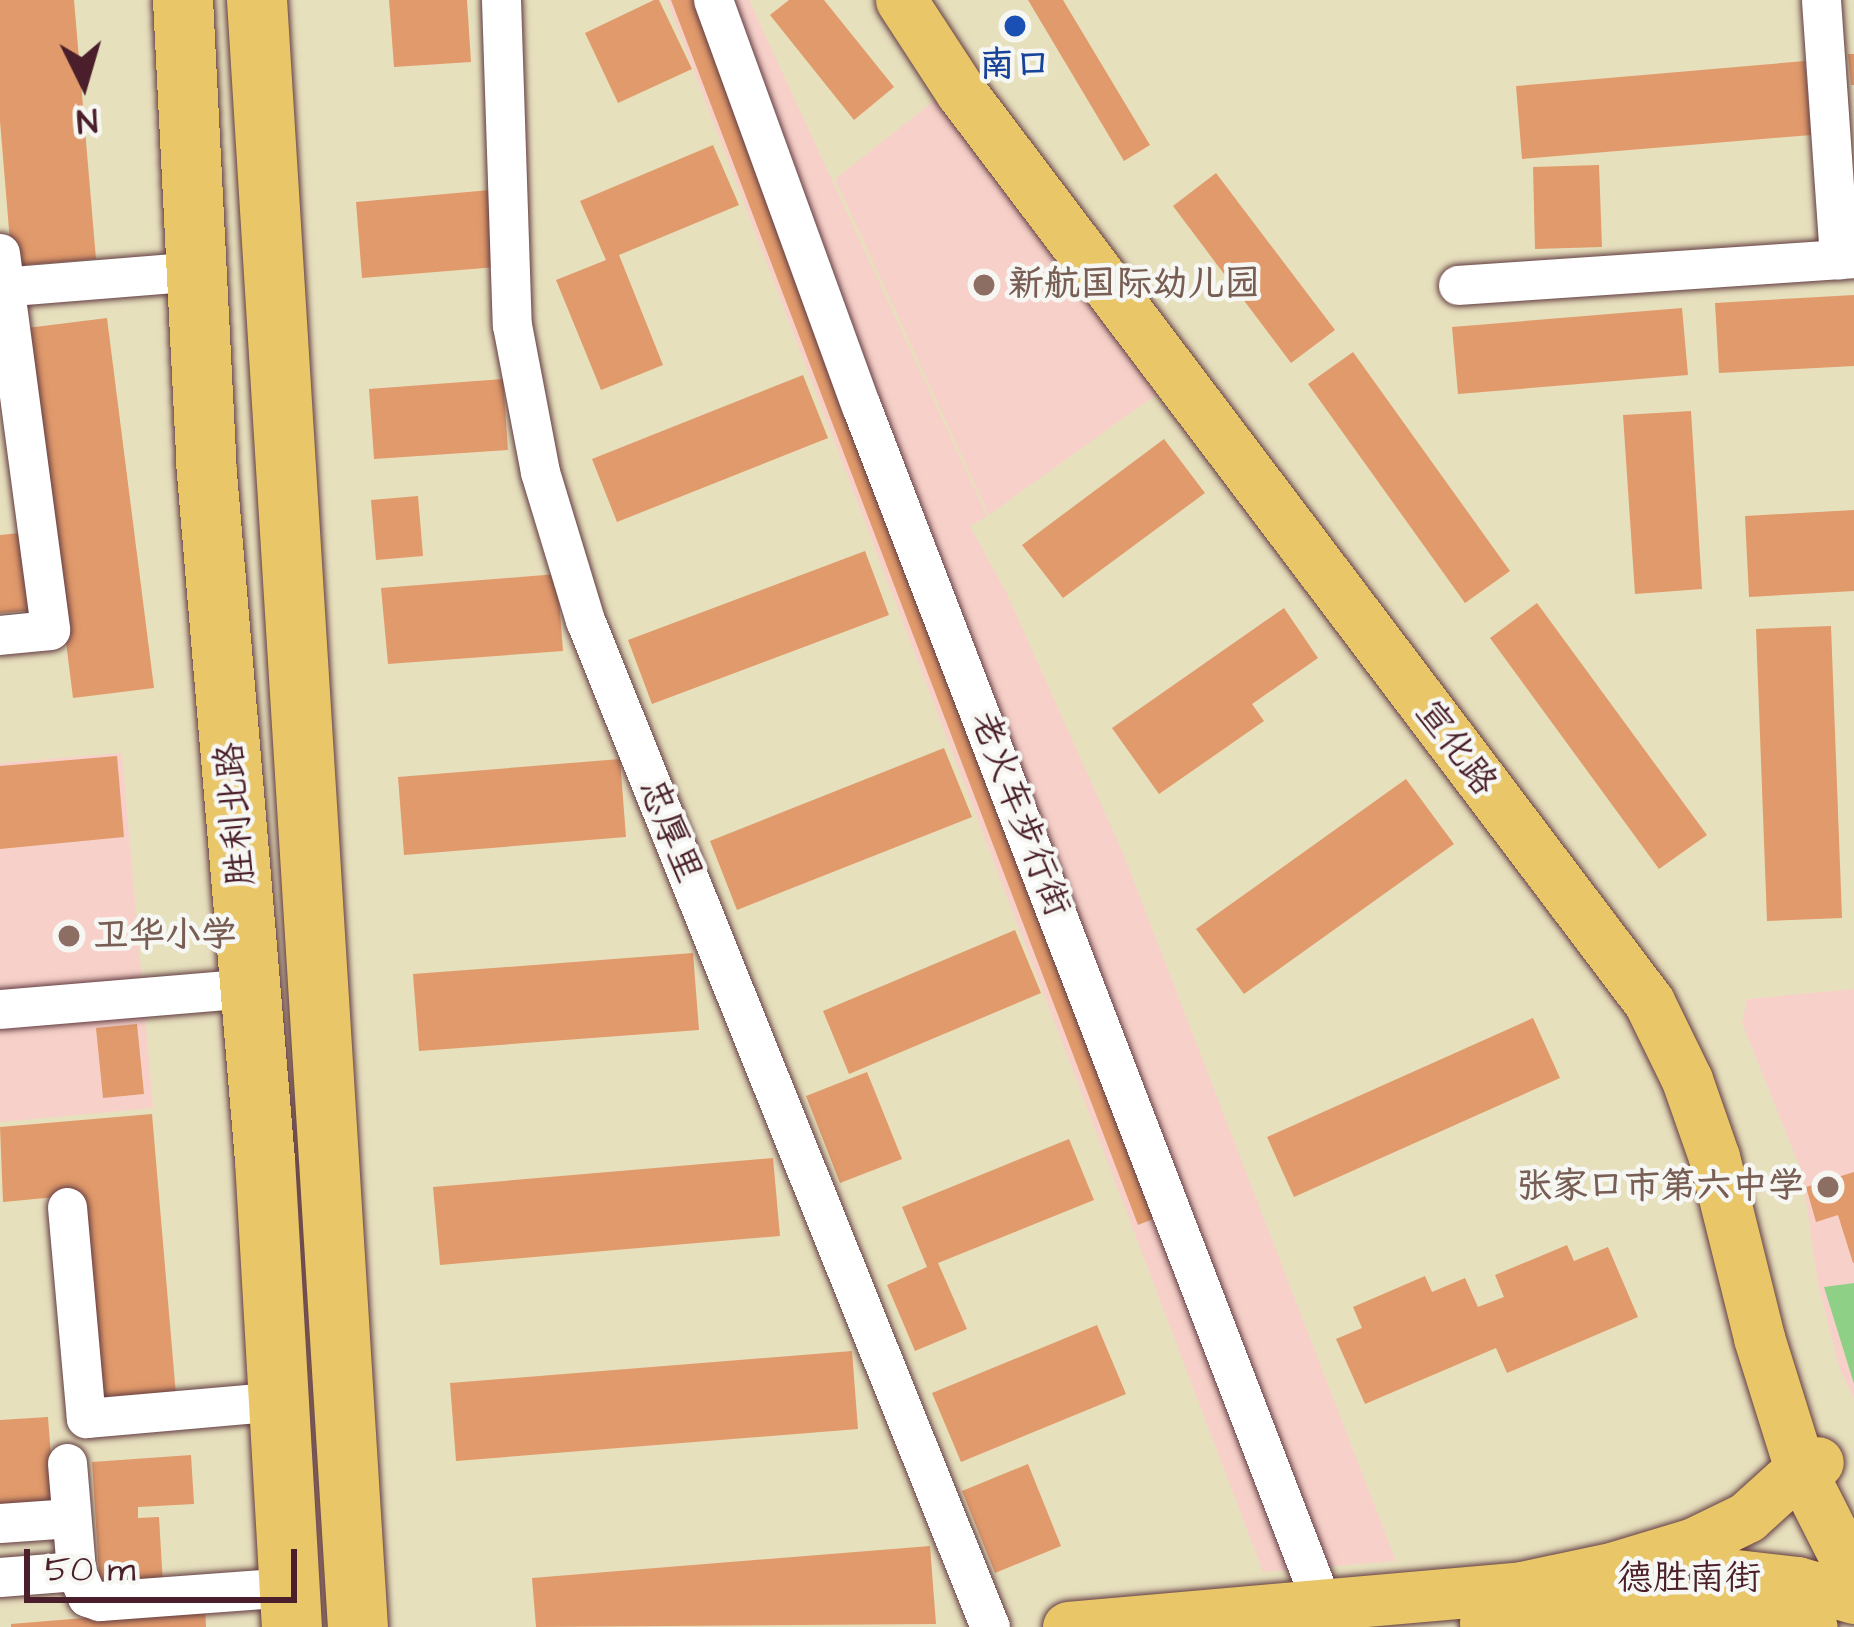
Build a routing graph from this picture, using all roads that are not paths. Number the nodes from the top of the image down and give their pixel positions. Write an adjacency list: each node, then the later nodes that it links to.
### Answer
1 (183, 0): 9 (highway, 胜利北路)
2 (257, 0): 30 (highway, 胜利北路)
3 (501, 0): 31 (street, 忠厚里)
4 (713, 0): 29 (street, 老火车步行街)
5 (902, 0): 19 (main road, 宣化路)
6 (940, 0): 19 (main road, 宣化路)
7 (1821, 0): 8 (street)
8 (1847, 259): 11 (street)
9 (196, 271): 10 (street); 14 (highway, 胜利北路)
10 (1, 276): 12 (street)
11 (1458, 286)
12 (12, 441): 13 (street)
13 (0, 634)
14 (250, 988): 15 (street); 17 (highway, 胜利北路)
15 (0, 1009)
16 (68, 1207): 17 (street)
17 (279, 1401): 28 (highway, 胜利北路)
18 (67, 1463): 20 (street)
19 (1809, 1466): 22 (main road, 宣化路); 24 (main road, 宣化路); 26 (main road, 德胜南街)
20 (71, 1517): 21 (street); 23 (street)
21 (0, 1523)
22 (1854, 1530)
23 (76, 1571): 25 (street); 28 (street)
24 (1854, 1576)
25 (0, 1577)
26 (1522, 1587): 27 (main road, 德胜南街); 29 (main road, 德胜南街)
27 (1854, 1598)
28 (291, 1607)
29 (1326, 1614): 32 (main road, 德胜南街)
30 (358, 1627)
31 (990, 1627)
32 (1068, 1627)
33 (1442, 1627): 34 (main road, 德胜南街)
34 (1813, 1627)

